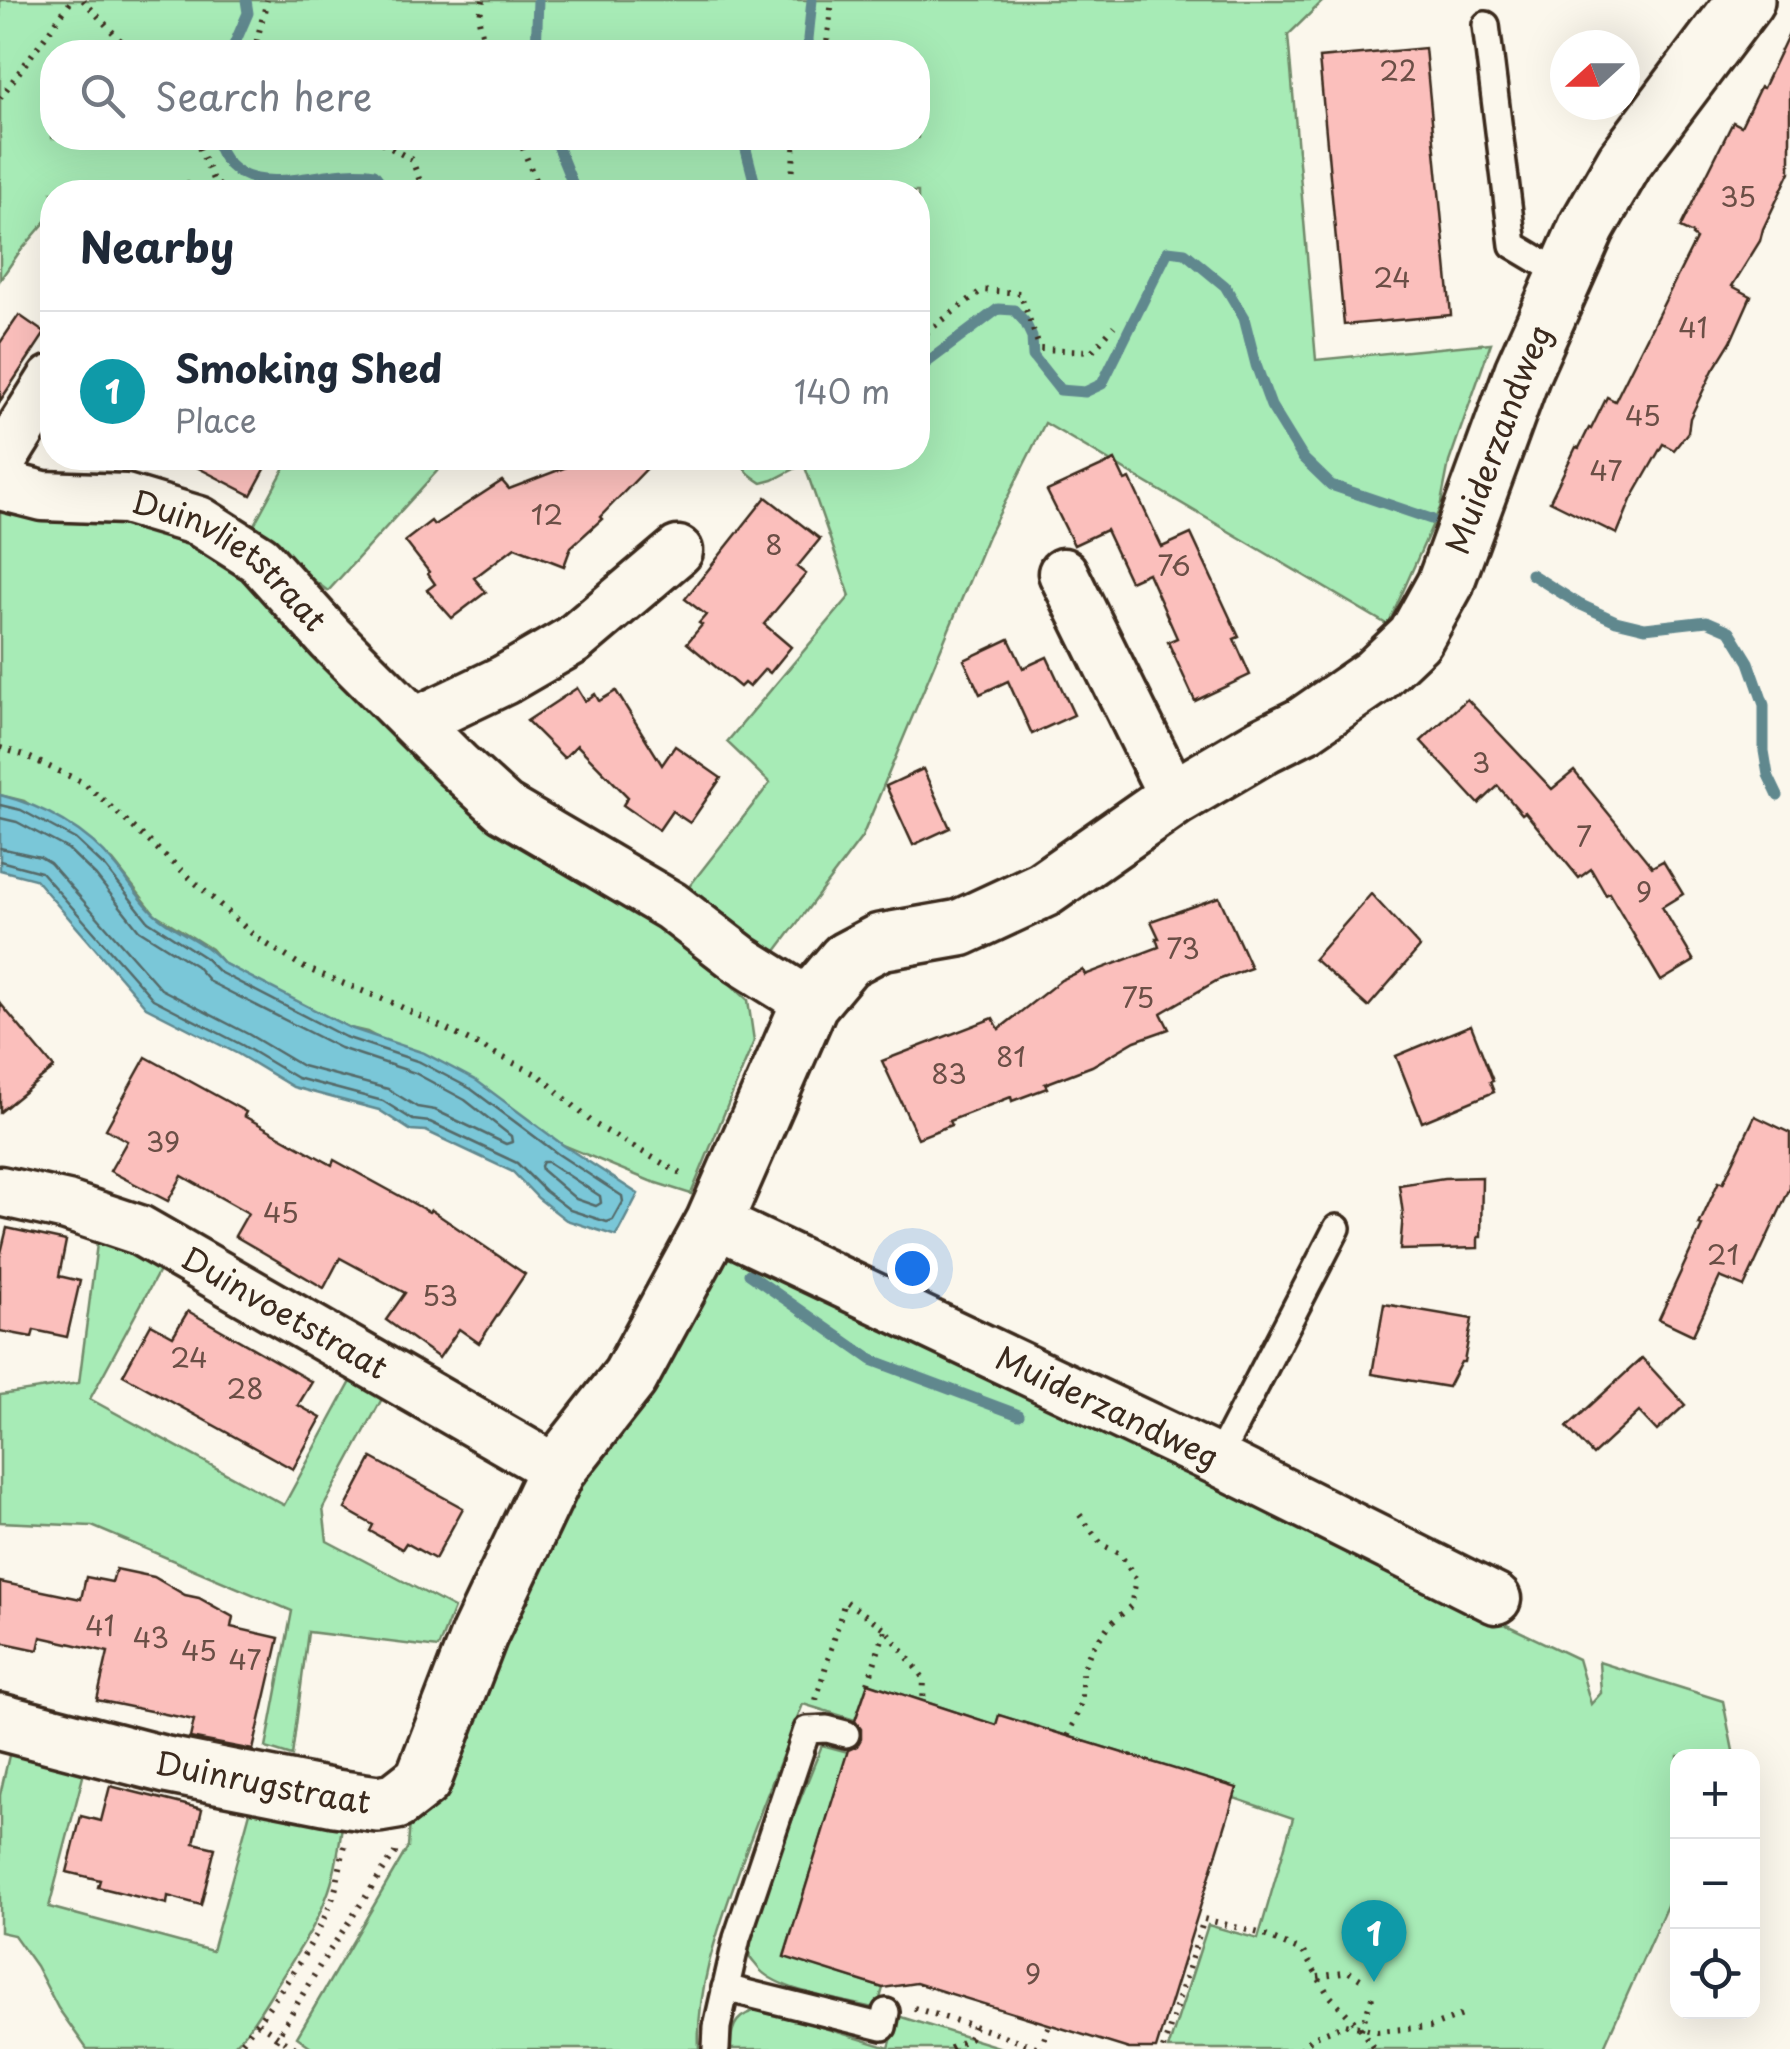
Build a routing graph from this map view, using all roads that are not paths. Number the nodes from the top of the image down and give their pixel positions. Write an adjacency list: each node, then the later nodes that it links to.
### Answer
1 (1746, 0): 3 (street, Muiderzandweg)
2 (1486, 25): 3 (lane)
3 (1564, 276): 10 (street, Muiderzandweg)
4 (40, 399): 5 (street)
5 (0, 464)
6 (0, 485): 9 (street, Duinvlietstraat)
7 (678, 551): 9 (street)
8 (1063, 573): 10 (street)
9 (416, 722): 11 (street, Duinvlietstraat)
10 (1174, 798): 11 (street, Muiderzandweg)
11 (810, 1003): 13 (street, Muiderzandweg)
12 (0, 1191): 16 (street, Duinvoetstraat)
13 (720, 1208): 15 (street, Muiderzandweg); 16 (street, Muiderzandweg)
14 (1336, 1228): 15 (lane)
15 (1216, 1460): 17 (street, Muiderzandweg)
16 (557, 1470): 18 (street, Duinrugstraat)
17 (1496, 1599)
18 (0, 1722)
19 (846, 1734): 20 (lane)
20 (725, 1988): 21 (lane); 22 (lane)
21 (884, 2020)
22 (716, 2049)

